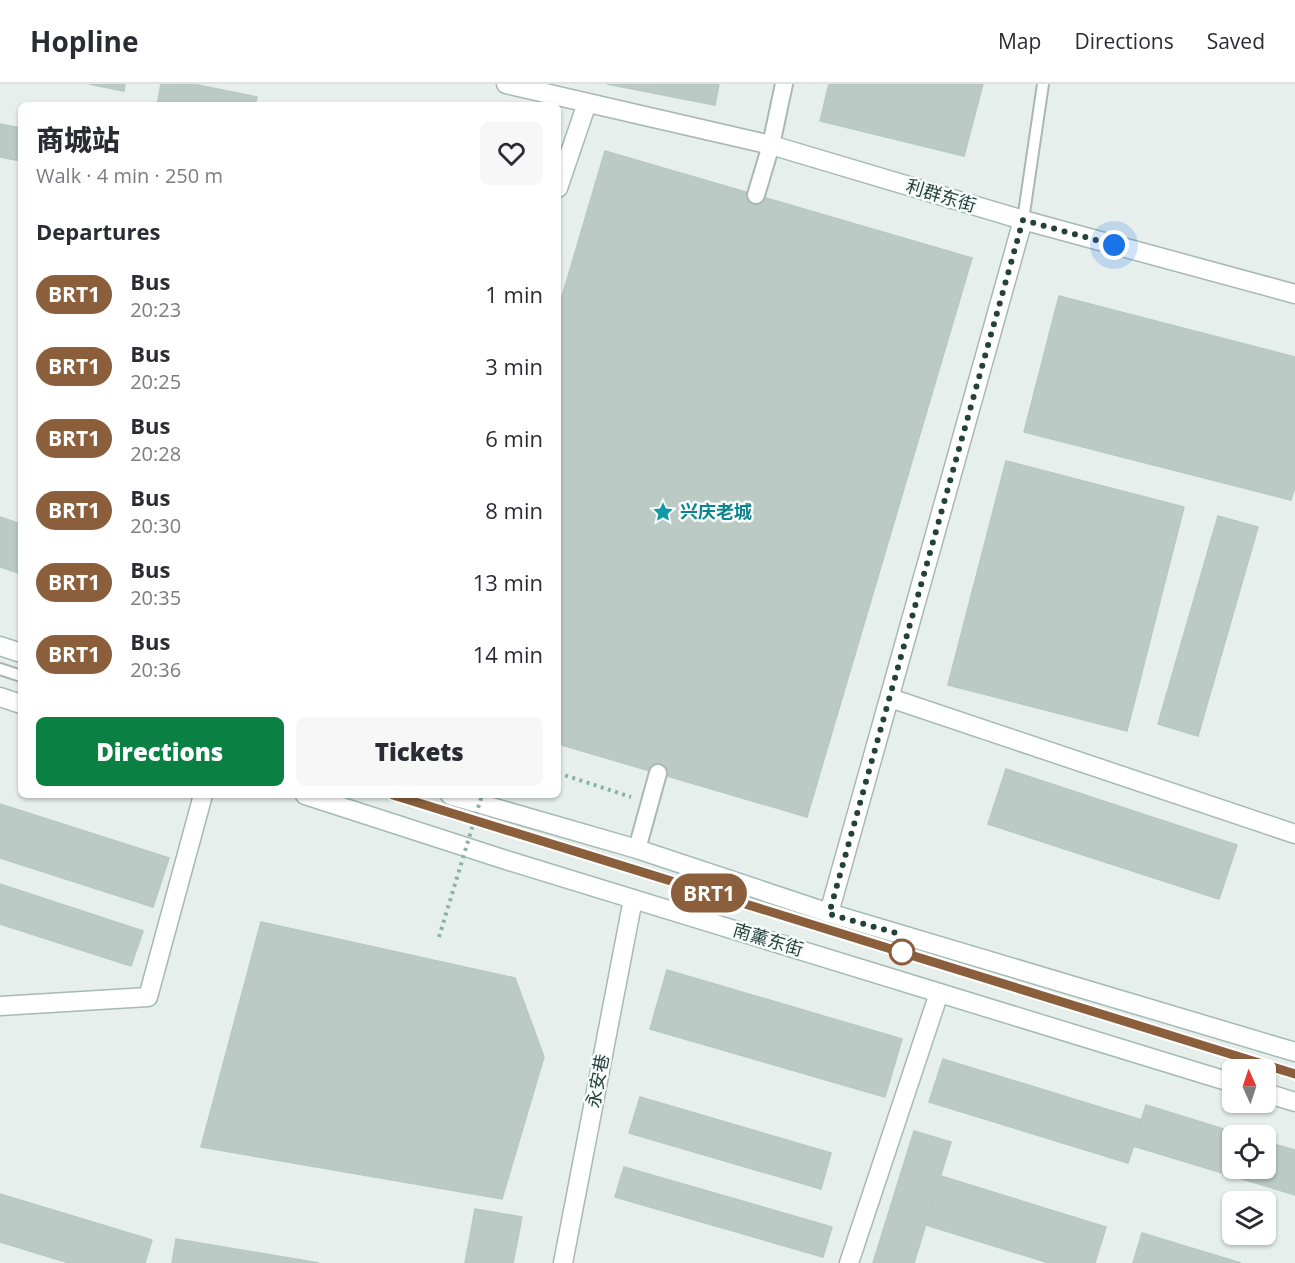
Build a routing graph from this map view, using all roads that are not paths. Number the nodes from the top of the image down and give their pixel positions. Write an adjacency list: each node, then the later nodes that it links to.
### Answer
1 (506, 84): 4 (street, 利群东街)
2 (784, 84): 5 (street)
3 (1043, 84): 8 (lane)
4 (586, 103): 5 (street, 利群东街); 6 (street)
5 (771, 145): 7 (street); 8 (street, 利群东街)
6 (561, 179)
7 (756, 195)
8 (1023, 220): 9 (street, 利群东街); 15 (street)
9 (1295, 294)
10 (0, 646): 11 (street)
11 (18, 652)
12 (0, 669): 13 (lane)
13 (18, 675)
14 (0, 697): 16 (street)
15 (890, 698): 22 (street); 25 (street)
16 (18, 703)
17 (658, 773): 23 (street)
18 (202, 798): 27 (street)
19 (314, 798): 24 (street, 南薰东街)
20 (403, 798): 29 (lane)
21 (460, 798): 23 (street)
22 (1295, 834)
23 (637, 849): 25 (street)
24 (633, 899): 26 (street, 南薰东街); 33 (street, 永安巷)
25 (829, 914): 28 (street)
26 (939, 993): 30 (street, 南薰东街); 34 (street)
27 (0, 1006)
28 (1295, 1052)
29 (1295, 1074)
30 (1222, 1080)
31 (1276, 1096): 32 (street)
32 (1295, 1102)
33 (563, 1263)
34 (849, 1263)

